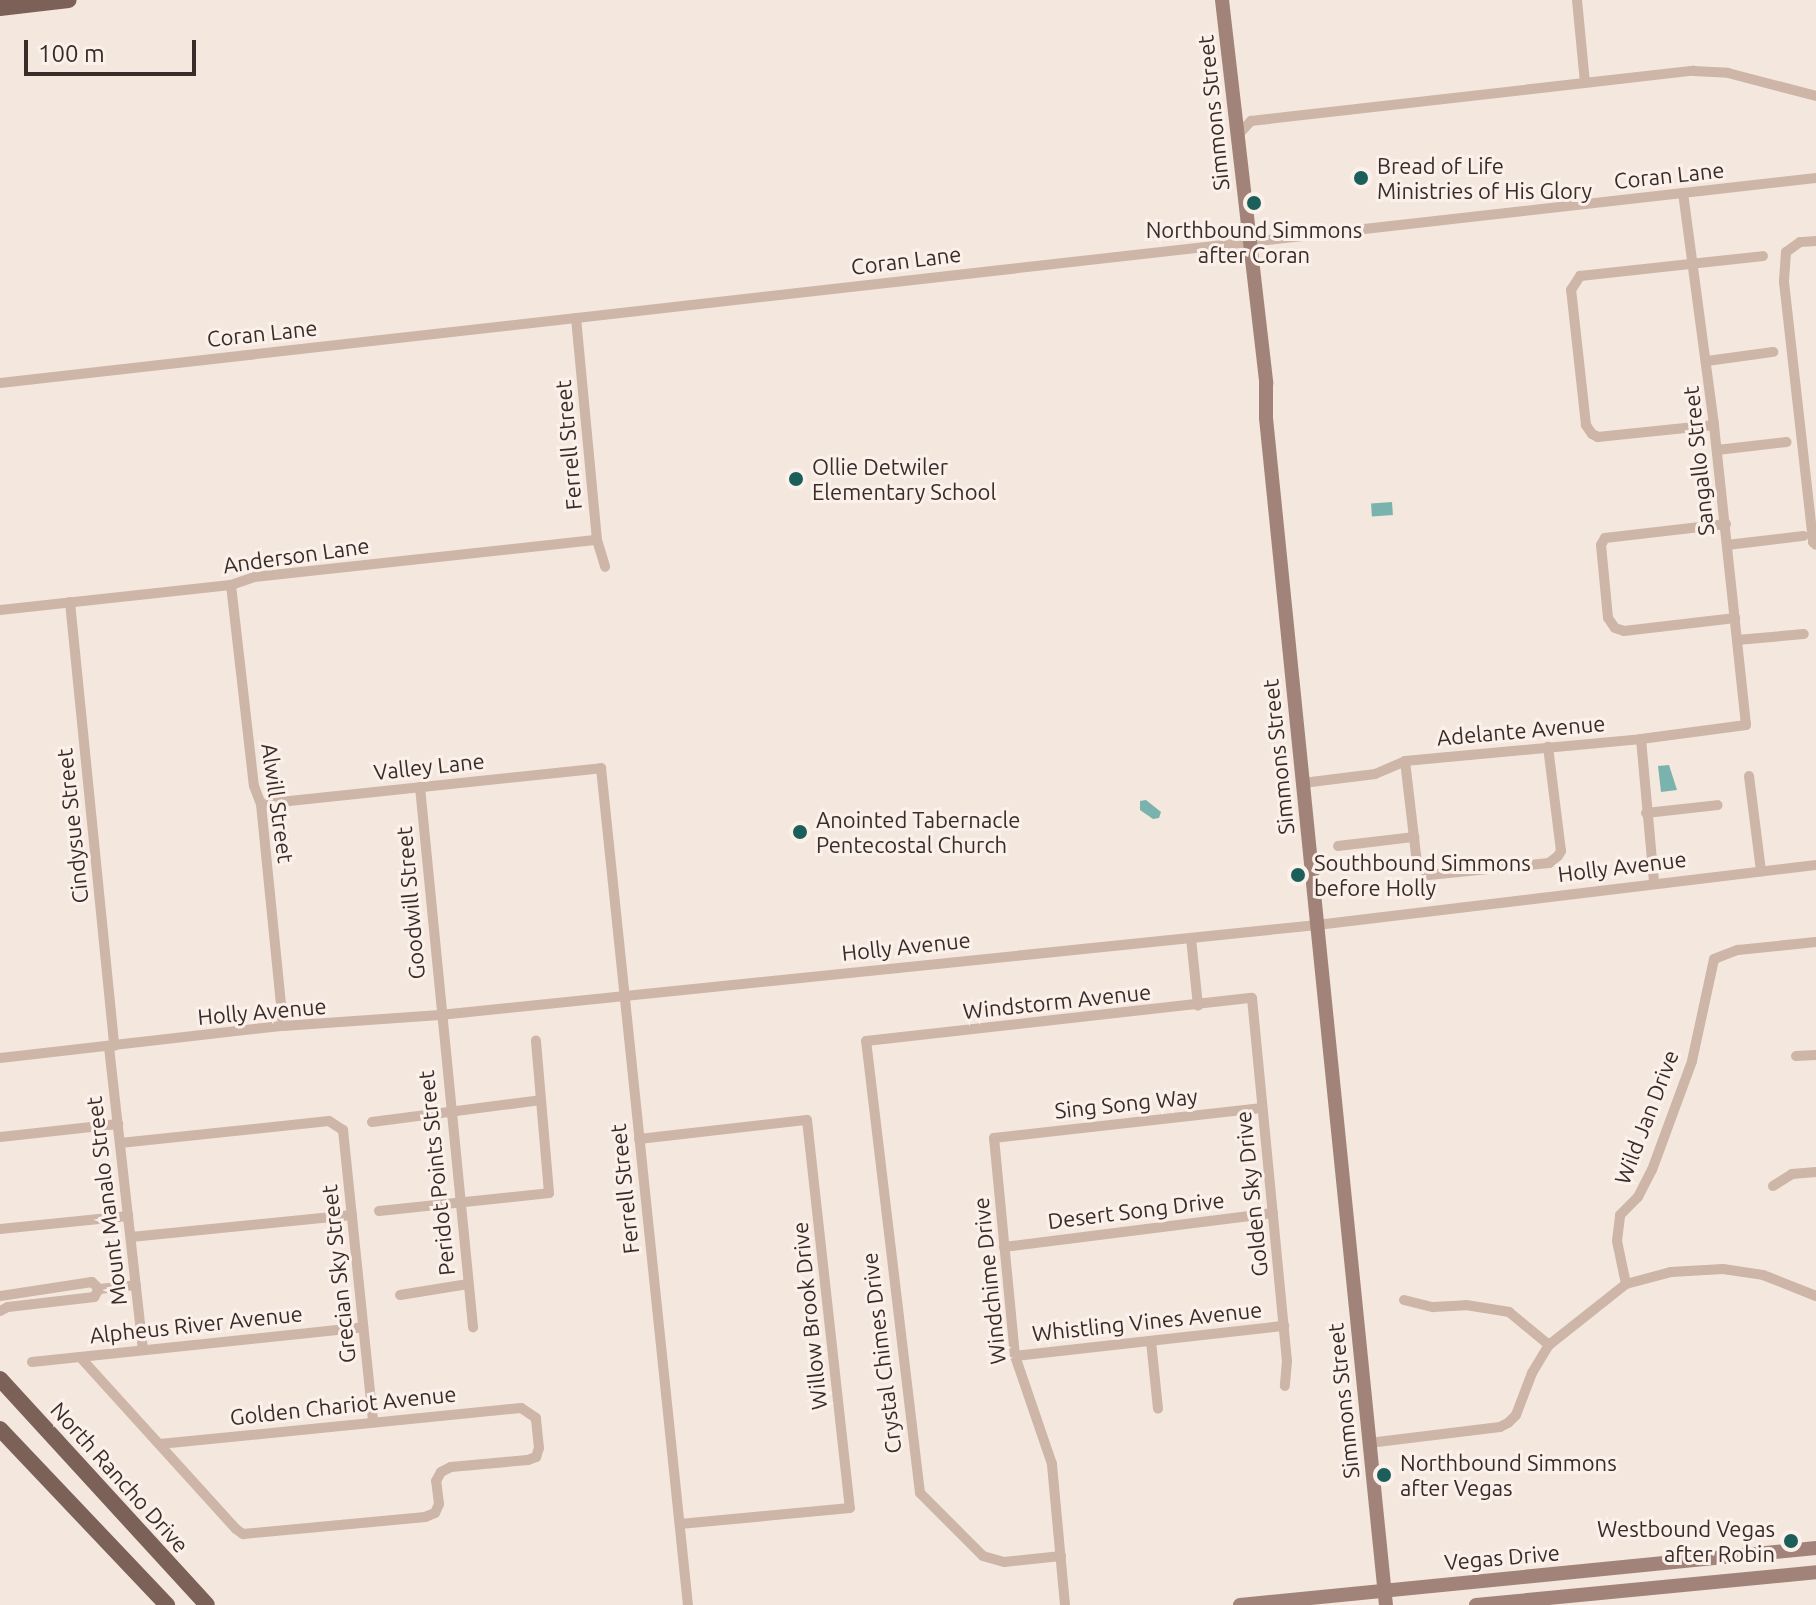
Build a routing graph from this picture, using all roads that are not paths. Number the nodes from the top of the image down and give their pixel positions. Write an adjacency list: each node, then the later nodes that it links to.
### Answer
1 (69, 0): 4 (main road)
2 (1222, 0): 7 (main road, Simmons Street)
3 (1577, 0): 5 (street)
4 (0, 8)
5 (1585, 83): 6 (street); 7 (street)
6 (1816, 96)
7 (1237, 136): 11 (main road, Simmons Street)
8 (1816, 178): 9 (street, Coran Lane)
9 (1683, 193): 11 (street, Coran Lane); 13 (street, Sangallo Street)
10 (1816, 241): 25 (street)
11 (1249, 242): 14 (street, Coran Lane); 39 (main road, Simmons Street)
12 (1763, 256): 13 (street)
13 (1695, 265): 16 (street, Sangallo Street); 18 (street)
14 (576, 318): 17 (street, Coran Lane); 23 (street, Ferrell Street)
15 (1773, 352): 16 (street)
16 (1707, 361): 18 (street, Sangallo Street)
17 (0, 383)
18 (1714, 425): 20 (street, Sangallo Street)
19 (1787, 442): 20 (street)
20 (1717, 450): 21 (street, Sangallo Street)
21 (1726, 524): 24 (street, Sangallo Street); 30 (street)
22 (1803, 536): 24 (street)
23 (597, 540): 26 (street, Ferrell Street); 27 (street, Anderson Lane)
24 (1727, 545): 30 (street, Sangallo Street)
25 (1816, 545)
26 (605, 567)
27 (231, 585): 28 (street, Anderson Lane); 41 (street, Alwill Street)
28 (70, 602): 29 (street, Anderson Lane); 59 (street, Cindysue Street)
29 (0, 610)
30 (1735, 618): 32 (street, Sangallo Street)
31 (1804, 634): 32 (street)
32 (1737, 640): 33 (street, Sangallo Street)
33 (1746, 725): 34 (street, Adelante Avenue)
34 (1641, 739): 35 (street, Adelante Avenue); 43 (street)
35 (1548, 747): 36 (street, Adelante Avenue); 44 (street)
36 (1405, 761): 39 (street, Adelante Avenue); 44 (street)
37 (601, 768): 40 (street, Valley Lane); 52 (street, Ferrell Street)
38 (1749, 776): 47 (street)
39 (1303, 783): 49 (main road, Simmons Street)
40 (420, 787): 41 (street, Valley Lane); 55 (street, Goodwill Street)
41 (261, 804): 56 (street, Alwill Street)
42 (1718, 805): 43 (street)
43 (1646, 813): 48 (street)
44 (1414, 837): 45 (street)
45 (1338, 846)
46 (1816, 865): 47 (street, Holly Avenue)
47 (1761, 871): 48 (street, Holly Avenue)
48 (1654, 882): 49 (street, Holly Avenue)
49 (1317, 925): 50 (street, Holly Avenue); 105 (main road, Simmons Street)
50 (1191, 938): 52 (street, Holly Avenue); 54 (street)
51 (1816, 942): 83 (street, Wild Jan Drive)
52 (625, 995): 55 (street, Holly Avenue); 70 (street, Ferrell Street)
53 (1252, 998): 54 (street, Windstorm Avenue); 64 (street, Golden Sky Drive)
54 (1198, 1006): 58 (street, Windstorm Avenue)
55 (440, 1015): 56 (street, Holly Avenue); 65 (street, Peridot Points Street)
56 (283, 1026): 59 (street, Holly Avenue)
57 (536, 1041): 63 (street)
58 (866, 1041): 109 (street, Crystal Chimes Drive)
59 (111, 1046): 62 (street, Holly Avenue); 67 (street, Mount Manalo Street)
60 (1816, 1055): 61 (street)
61 (1796, 1056)
62 (0, 1058)
63 (541, 1100): 65 (street); 74 (street)
64 (1262, 1108): 69 (street, Sing Song Way); 76 (street, Golden Sky Drive)
65 (450, 1112): 66 (street); 74 (street, Peridot Points Street)
66 (372, 1122)
67 (118, 1124): 68 (street); 71 (street, Mount Manalo Street)
68 (0, 1137)
69 (994, 1138): 81 (street, Windchime Drive)
70 (639, 1139): 107 (street, Ferrell Street); 107 (street, Willow Brook Drive)
71 (120, 1143): 77 (street, Grecian Sky Street); 78 (street, Mount Manalo Street)
72 (1816, 1172): 73 (street)
73 (1773, 1186)
74 (460, 1202): 75 (street); 82 (street, Peridot Points Street)
75 (379, 1211)
76 (1273, 1213): 81 (street, Desert Song Drive); 91 (street, Golden Sky Drive)
77 (352, 1215): 80 (street); 92 (street, Grecian Sky Street)
78 (128, 1216): 79 (street); 80 (street, Mount Manalo Street)
79 (0, 1229)
80 (131, 1237): 84 (street, Mount Manalo Street)
81 (1004, 1247): 97 (street, Windchime Drive)
82 (468, 1284): 86 (street); 93 (street, Peridot Points Street)
83 (1626, 1284): 88 (street); 95 (street)
84 (136, 1285): 85 (street); 96 (street, Mount Manalo Street)
85 (99, 1289): 87 (street); 90 (street)
86 (400, 1295)
87 (0, 1296)
88 (1816, 1296)
89 (1404, 1300): 95 (street)
90 (0, 1311)
91 (1284, 1326): 94 (street, Whistling Vines Avenue); 101 (street, Golden Sky Drive)
92 (363, 1327): 96 (street, Alpheus River Avenue); 103 (street, Grecian Sky Street)
93 (473, 1327)
94 (1151, 1341): 97 (street, Whistling Vines Avenue); 102 (street)
95 (1549, 1345): 105 (street)
96 (143, 1350): 98 (street, Alpheus River Avenue)
97 (1015, 1356): 109 (street, Windchime Drive)
98 (80, 1357): 99 (street, Alpheus River Avenue); 106 (street)
99 (32, 1362)
100 (0, 1379): 116 (main road, North Rancho Drive)
101 (1285, 1386)
102 (1158, 1409)
103 (373, 1422): 106 (street, Golden Chariot Avenue); 106 (street, Golden Chariot Avenue)
104 (0, 1429): 115 (main road)
105 (1369, 1443): 113 (main road, Simmons Street)
106 (160, 1444)
107 (680, 1524): 117 (street, Ferrell Street)
108 (1816, 1548): 110 (main road, Vegas Drive)
109 (1061, 1556): 118 (street, Windchime Drive)
110 (1729, 1557): 112 (main road); 113 (main road, Vegas Drive)
111 (1816, 1572): 112 (main road, Vegas Drive)
112 (1732, 1581): 114 (main road, Vegas Drive)
113 (1385, 1598): 119 (main road, Vegas Drive)
114 (1507, 1604): 120 (main road, Vegas Drive)
115 (167, 1605)
116 (207, 1605)
117 (688, 1605)
118 (1065, 1605)
119 (1240, 1605)
120 (1476, 1605)

